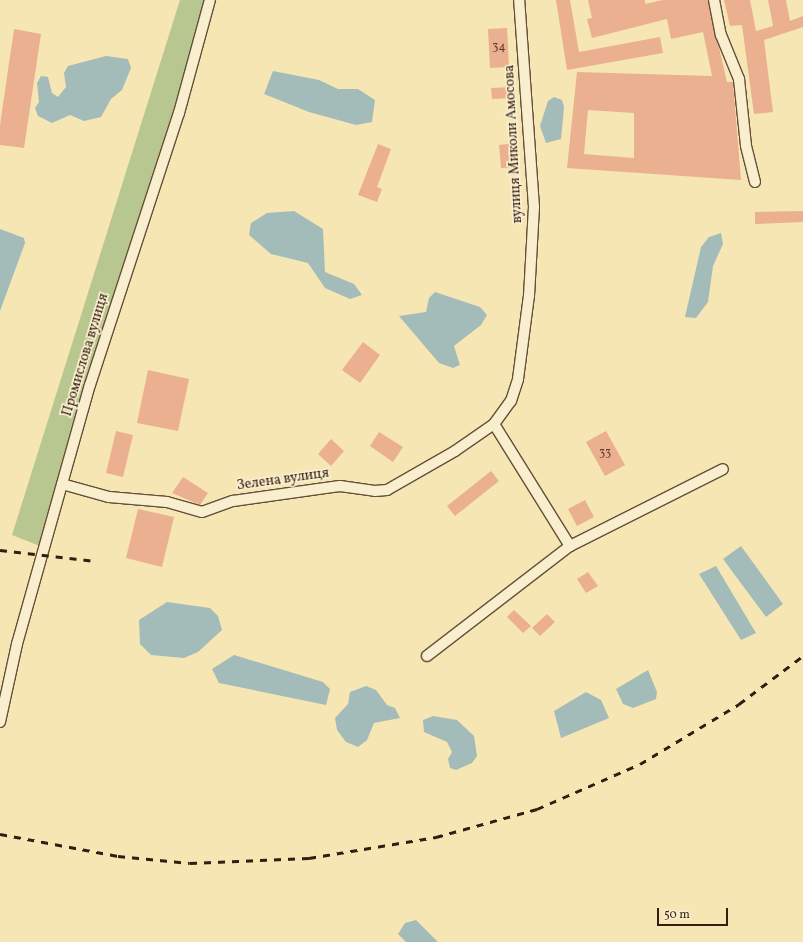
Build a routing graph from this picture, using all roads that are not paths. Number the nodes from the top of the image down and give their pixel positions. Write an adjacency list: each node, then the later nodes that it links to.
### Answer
1 (210, 0): 7 (street, Промислова вулиця)
2 (519, 0): 5 (street, вулиця Миколи Амосова)
3 (714, 0): 4 (street)
4 (755, 182)
5 (494, 424): 7 (street, Зелена вулиця); 8 (street)
6 (723, 469): 8 (street)
7 (62, 484): 10 (street, Промислова вулиця)
8 (570, 546): 9 (street)
9 (427, 656)
10 (0, 722)

